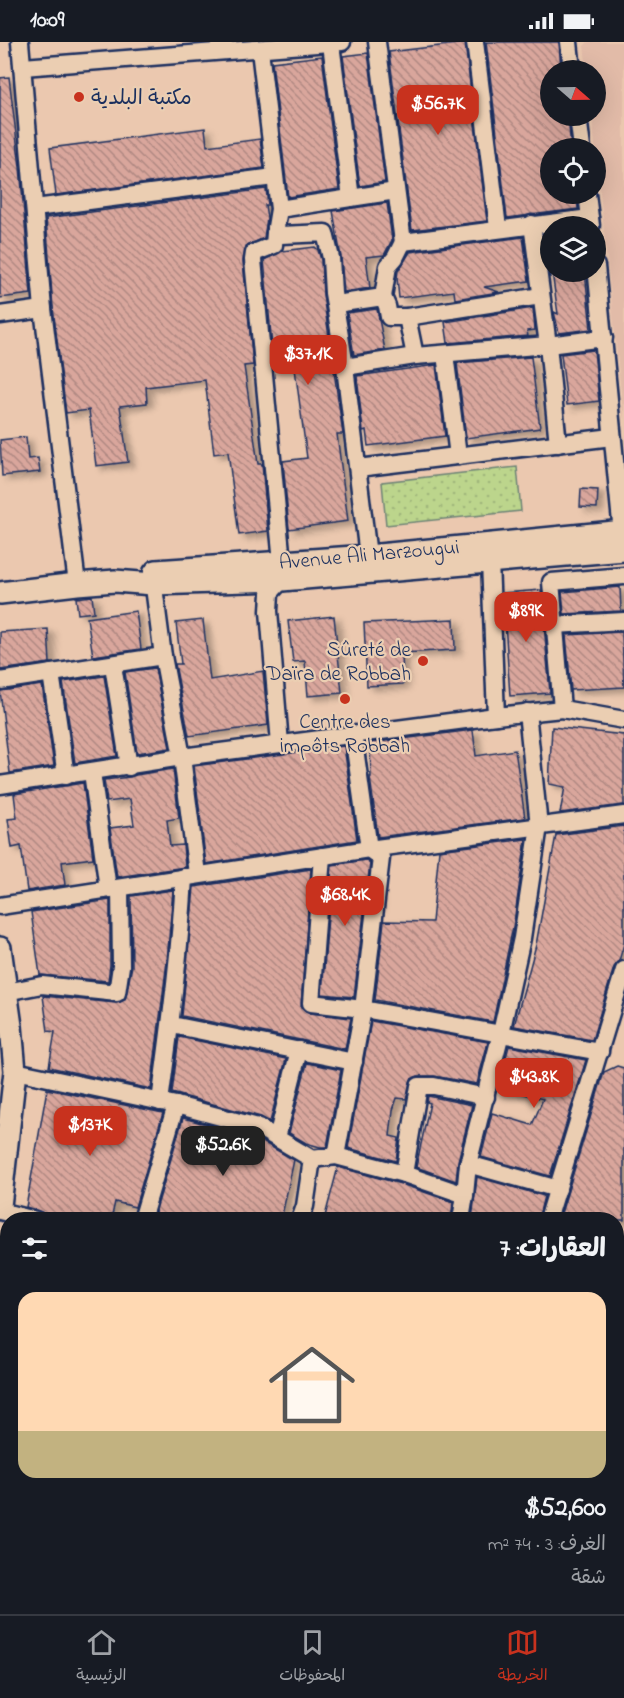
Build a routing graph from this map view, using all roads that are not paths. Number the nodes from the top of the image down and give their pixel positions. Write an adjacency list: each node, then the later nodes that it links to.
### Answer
1 (20, 42): 10 (street)
2 (377, 42): 12 (street)
3 (475, 42): 18 (street)
4 (569, 42): 9 (street)
5 (336, 43): 6 (street); 13 (street)
6 (284, 45): 8 (street)
7 (161, 49): 8 (street); 10 (street)
8 (260, 50): 11 (street)
9 (571, 60)
10 (22, 67): 14 (street)
11 (274, 177): 14 (street); 15 (street)
12 (396, 191): 13 (street); 20 (street)
13 (351, 198): 15 (street)
14 (34, 208): 25 (street)
15 (279, 209): 19 (street)
16 (532, 224): 17 (street); 18 (street); 22 (street)
17 (540, 224)
18 (498, 228): 20 (street)
19 (275, 233): 24 (street); 42 (street)
20 (403, 242): 23 (street)
21 (598, 282): 28 (street)
22 (542, 296): 27 (street); 29 (street)
23 (383, 297): 24 (street); 27 (street)
24 (336, 304): 32 (street)
25 (43, 309): 26 (street); 46 (street)
26 (0, 315)
27 (407, 317): 31 (street)
28 (604, 338): 29 (street); 33 (street)
29 (548, 345): 30 (street); 34 (street)
30 (445, 354): 31 (street); 35 (street)
31 (415, 356): 32 (street)
32 (345, 367): 36 (street)
33 (612, 437): 34 (street); 37 (street)
34 (558, 444): 35 (street)
35 (458, 456): 36 (street)
36 (358, 468): 38 (street)
37 (623, 540): 38 (main road, Avenue Ali Marzougui); 39 (main road, Avenue Ali Marzougui); 40 (street)
38 (368, 555): 42 (main road, Avenue Ali Marzougui)
39 (548, 555): 41 (main road, Avenue Ali Marzougui); 45 (street)
40 (624, 555)
41 (489, 561): 42 (main road, Avenue Ali Marzougui); 56 (street)
42 (282, 571): 44 (main road, Avenue Ali Marzougui); 59 (street)
43 (624, 576): 45 (street)
44 (152, 578): 46 (main road, Avenue Ali Marzougui); 50 (street)
45 (551, 582): 49 (street)
46 (77, 584): 47 (main road, Avenue Ali Marzougui)
47 (0, 593)
48 (624, 621): 49 (street)
49 (554, 625): 54 (street)
50 (163, 656): 51 (street); 60 (street)
51 (113, 665): 52 (street); 61 (street)
52 (51, 673): 53 (street); 63 (street)
53 (0, 681)
54 (562, 709): 55 (street); 57 (street)
55 (527, 712): 56 (street); 66 (street)
56 (496, 716): 58 (street)
57 (624, 720)
58 (353, 734): 59 (street); 67 (street)
59 (280, 744): 60 (street)
60 (182, 758): 61 (street); 69 (street)
61 (129, 767): 62 (street)
62 (92, 772): 63 (street); 70 (street)
63 (66, 776): 64 (street)
64 (0, 785)
65 (624, 815): 66 (street)
66 (539, 826): 67 (street); 77 (street)
67 (369, 849): 68 (street); 75 (street)
68 (322, 856): 69 (street); 75 (street)
69 (191, 876): 70 (street); 76 (street)
70 (114, 888): 71 (street); 74 (street)
71 (0, 906)
72 (0, 948): 74 (main road)
73 (624, 970): 80 (street)
74 (5, 986): 78 (main road)
75 (363, 1009): 77 (street); 81 (street)
76 (172, 1025): 79 (street); 84 (street)
77 (501, 1033): 80 (street); 83 (street)
78 (6, 1042): 82 (main road)
79 (299, 1050): 81 (street); 85 (street)
80 (600, 1052): 90 (street)
81 (354, 1062): 86 (street)
82 (15, 1071): 84 (street); 92 (main road)
83 (486, 1097): 88 (street); 89 (street)
84 (168, 1104): 85 (street); 94 (street)
85 (277, 1138): 87 (street)
86 (336, 1156): 87 (street); 89 (street)
87 (312, 1160): 95 (street)
88 (468, 1164): 90 (street); 91 (street)
89 (404, 1174): 91 (street)
90 (558, 1189): 97 (street)
91 (465, 1196): 96 (street)
92 (0, 1200): 93 (street)
93 (21, 1212)
94 (144, 1212)
95 (303, 1212)
96 (462, 1212)
97 (551, 1212)

